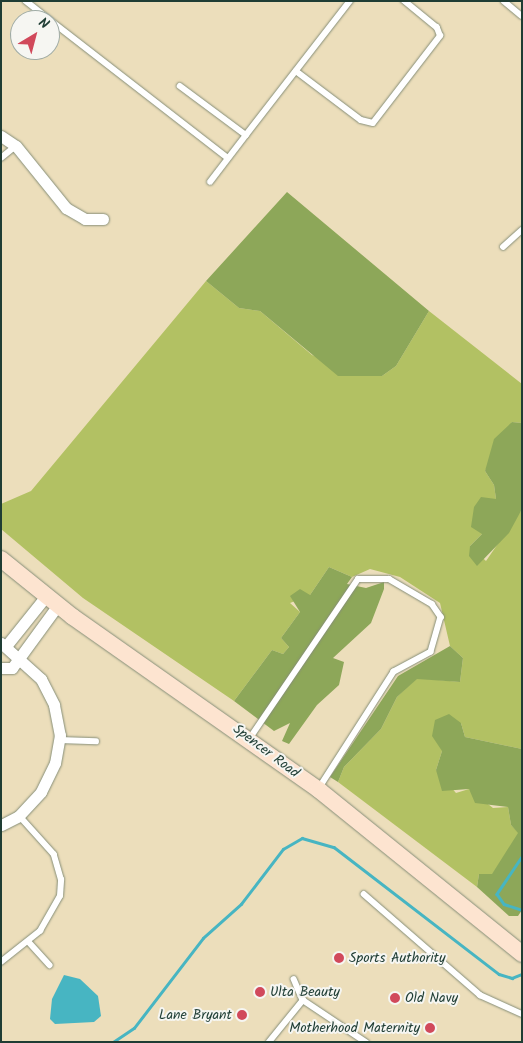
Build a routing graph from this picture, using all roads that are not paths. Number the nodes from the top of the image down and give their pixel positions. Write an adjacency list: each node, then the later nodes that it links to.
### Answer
1 (26, 1): 5 (lane)
2 (350, 1): 8 (lane)
3 (404, 1): 8 (lane)
4 (504, 1): 6 (lane)
5 (37, 10)
6 (522, 16)
7 (60, 28): 14 (lane)
8 (296, 71): 10 (lane)
9 (180, 86): 10 (lane)
10 (246, 135): 14 (lane)
11 (1, 136): 12 (street)
12 (16, 146): 13 (lane); 16 (street)
13 (1, 158)
14 (228, 158): 15 (lane)
15 (210, 182)
16 (103, 219)
17 (522, 230): 18 (lane)
18 (503, 247)
19 (1, 559): 20 (street, Spencer Road)
20 (52, 600): 21 (street); 22 (street); 24 (street, Spencer Road)
21 (4, 645): 22 (street)
22 (18, 655): 23 (street); 25 (street)
23 (1, 668)
24 (250, 738): 27 (street, Spencer Road); 27 (lane)
25 (59, 740): 26 (lane); 28 (street)
26 (96, 741)
27 (318, 790): 32 (street, Spencer Road)
28 (19, 816): 29 (street); 31 (lane)
29 (1, 825)
30 (364, 894): 37 (lane)
31 (30, 942): 33 (lane); 34 (lane)
32 (522, 954)
33 (1, 962)
34 (50, 965)
35 (294, 979): 36 (lane)
36 (303, 1000): 38 (lane); 39 (lane)
37 (522, 1014)
38 (270, 1042)
39 (366, 1042)

